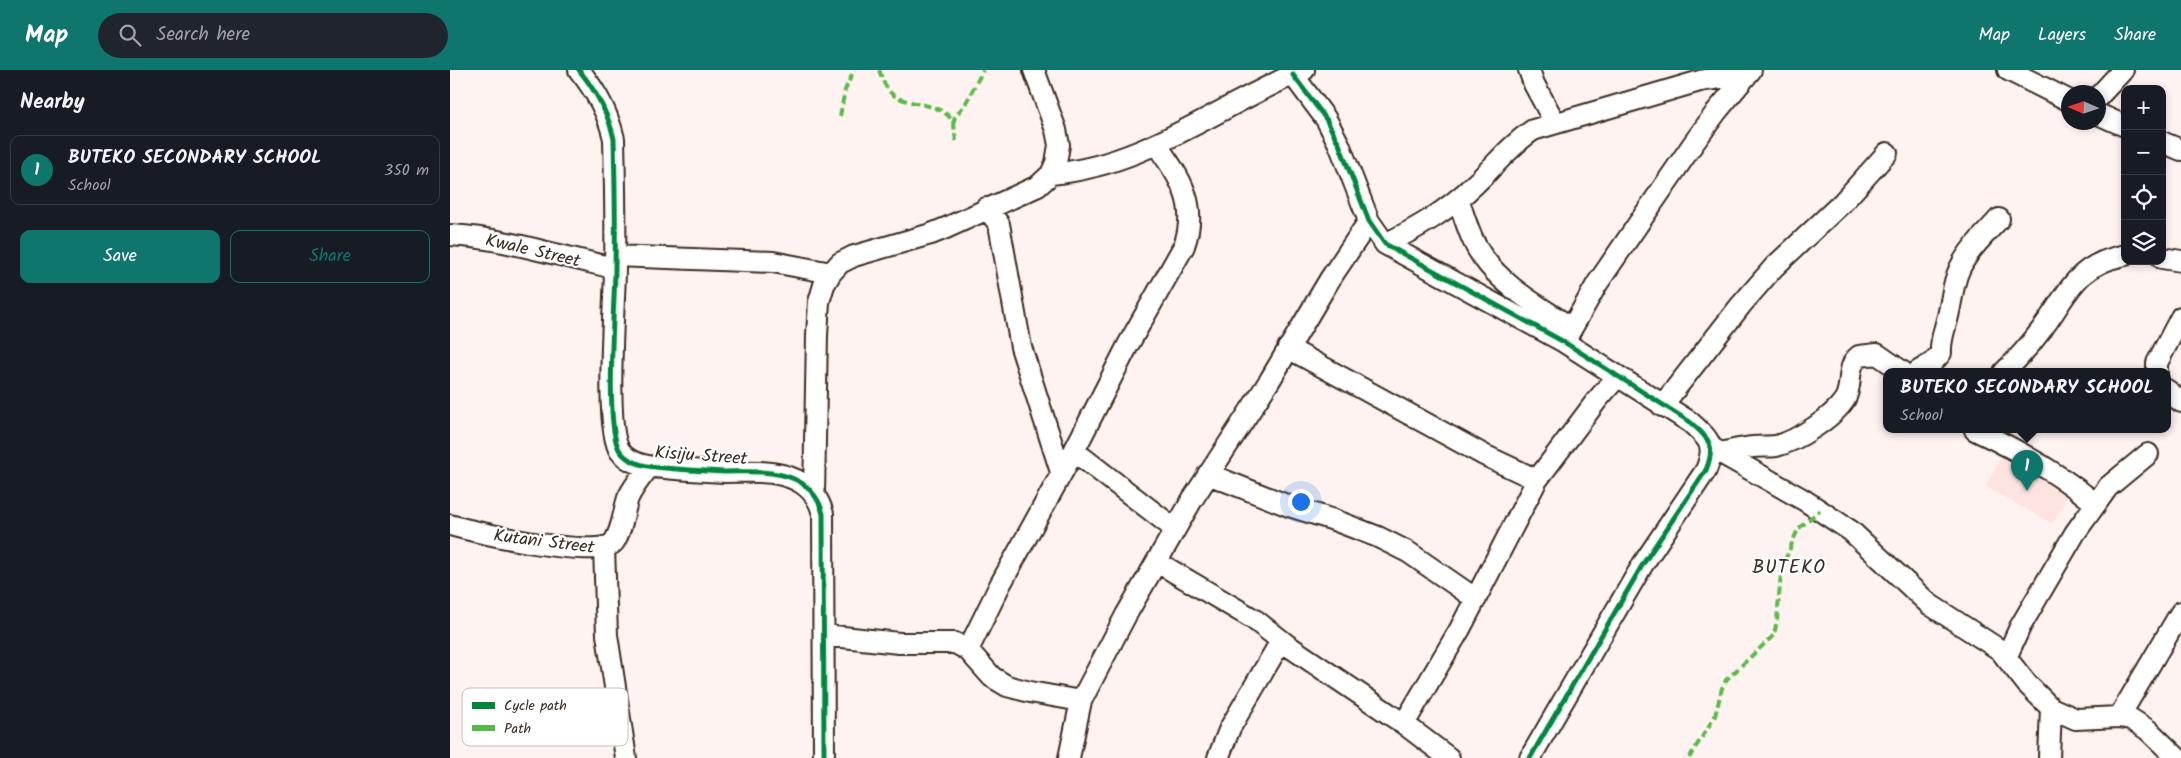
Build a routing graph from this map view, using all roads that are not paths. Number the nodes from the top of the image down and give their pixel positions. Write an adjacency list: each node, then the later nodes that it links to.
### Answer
1 (579, 70): 29 (street, Kisiju Street)
2 (1034, 70): 17 (street)
3 (1528, 70): 11 (street)
4 (2008, 70): 9 (street)
5 (2123, 70): 8 (street)
6 (1299, 72): 13 (street); 22 (street)
7 (1749, 72): 11 (street); 32 (street)
8 (2106, 88)
9 (2061, 96)
10 (2106, 118): 12 (street)
11 (1555, 123): 19 (street)
12 (2121, 124)
13 (1156, 144): 17 (street); 44 (street)
14 (2166, 144): 15 (street)
15 (2181, 150)
16 (1887, 153): 41 (street)
17 (1051, 174): 18 (street)
18 (1026, 191): 20 (street); 23 (street)
19 (1458, 199): 25 (street); 32 (street)
20 (986, 208): 23 (street); 30 (street)
21 (1999, 219): 35 (street)
22 (1369, 221): 25 (street); 33 (street)
23 (999, 224): 47 (street)
24 (450, 235): 29 (street, Kwale Street)
25 (1385, 244): 32 (street)
26 (2121, 256): 36 (street)
27 (2166, 259): 28 (street)
28 (2181, 261)
29 (615, 262): 30 (street, Kwale Street); 46 (street, Kisiju Street)
30 (831, 272): 50 (street)
31 (2181, 317): 37 (street)
32 (1568, 335): 38 (street)
33 (1288, 348): 48 (street); 49 (street)
34 (1897, 368): 43 (street)
35 (1924, 368)
36 (2008, 368)
37 (2157, 368)
38 (1617, 377): 41 (street); 49 (street)
39 (2171, 393): 40 (street)
40 (2181, 402)
41 (1662, 406): 43 (street)
42 (1981, 433): 51 (street)
43 (1715, 450): 61 (street); 71 (street)
44 (1074, 451): 47 (street); 53 (street)
45 (2148, 454): 51 (street)
46 (649, 466): 50 (street, Kisiju Street); 54 (street, Kutani Street)
47 (1061, 472): 60 (street)
48 (1208, 474): 53 (street); 56 (street)
49 (1537, 480): 56 (street)
50 (814, 494): 58 (street)
51 (2096, 504): 61 (street)
52 (450, 525): 54 (street, Kutani Street)
53 (1175, 529): 55 (street)
54 (604, 548): 62 (street)
55 (1157, 562): 59 (street); 63 (street)
56 (1476, 599): 66 (street)
57 (2181, 612): 65 (street)
58 (824, 635): 60 (street); 67 (street)
59 (1281, 641): 66 (street); 69 (street)
60 (968, 650): 63 (street)
61 (2006, 658): 64 (street)
62 (615, 688)
63 (1081, 701): 68 (street)
64 (2051, 708): 65 (street); 72 (street)
65 (2119, 717): 73 (street)
66 (1404, 724): 70 (street)
67 (824, 758)
68 (1069, 758)
69 (1218, 758)
70 (1449, 758)
71 (1530, 758)
72 (2049, 758)
73 (2177, 758)

